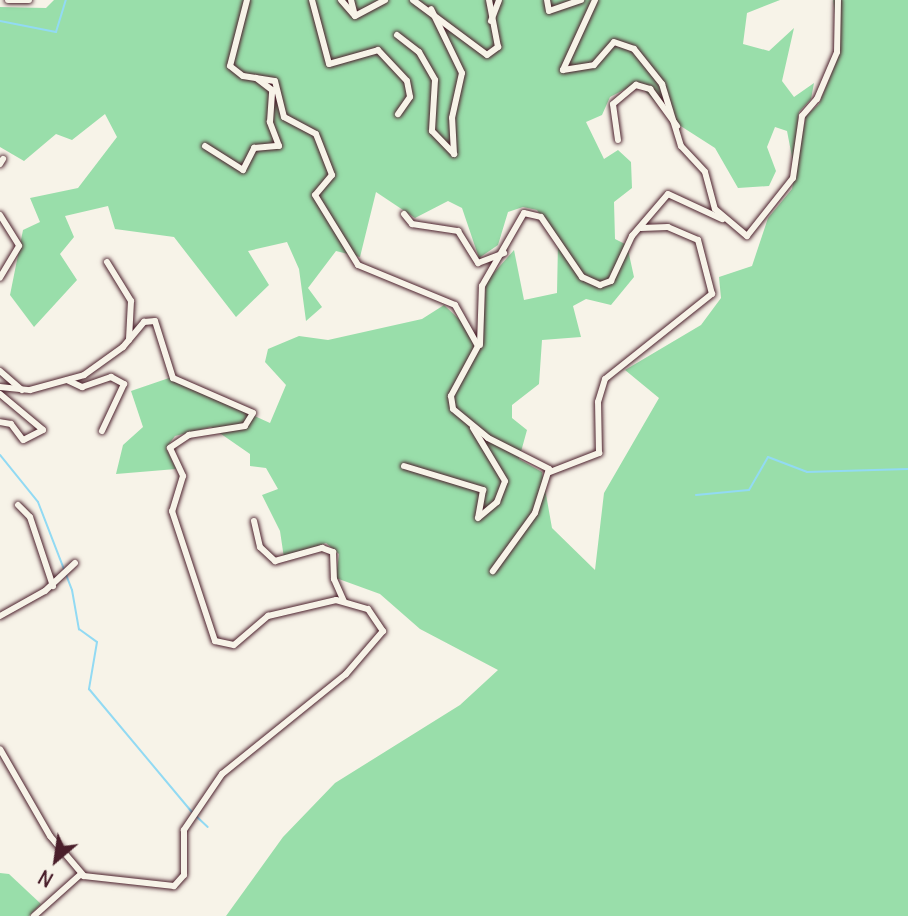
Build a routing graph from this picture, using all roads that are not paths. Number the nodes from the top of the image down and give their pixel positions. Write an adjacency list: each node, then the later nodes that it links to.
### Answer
1 (8, 0): 2 (street)
2 (29, 0)
3 (247, 0): 19 (street)
4 (312, 0): 20 (street)
5 (341, 0): 16 (street)
6 (351, 0): 16 (street)
7 (385, 0): 16 (street)
8 (413, 0): 15 (street)
9 (489, 0): 17 (street)
10 (499, 0): 17 (street)
11 (547, 0): 12 (street)
12 (581, 0)
13 (595, 0): 21 (street)
14 (838, 0): 26 (street)
15 (431, 9): 17 (street); 18 (street)
16 (355, 16)
17 (491, 21)
18 (397, 35)
19 (256, 78): 23 (street); 32 (street)
20 (398, 114)
21 (678, 127): 22 (street); 26 (street)
22 (618, 140)
23 (205, 146)
24 (404, 214): 28 (street)
25 (0, 215): 30 (street)
26 (726, 220): 27 (street)
27 (641, 228): 28 (street); 42 (street)
28 (504, 253): 32 (street)
29 (107, 262): 31 (street)
30 (0, 278)
31 (128, 342): 34 (street); 48 (street)
32 (477, 350): 39 (street)
33 (0, 371): 36 (street)
34 (67, 380): 36 (street); 40 (street)
35 (0, 387): 36 (street)
36 (22, 390)
37 (0, 394): 38 (street)
38 (0, 422)
39 (473, 428): 41 (street); 42 (street)
40 (102, 431)
41 (404, 466)
42 (550, 472): 46 (street)
43 (18, 505): 47 (street)
44 (254, 520): 48 (street)
45 (75, 563): 47 (street)
46 (493, 572)
47 (53, 586): 49 (street)
48 (344, 601): 51 (street)
49 (0, 616)
50 (0, 749): 51 (street)
51 (81, 874): 52 (street)
52 (34, 916)

